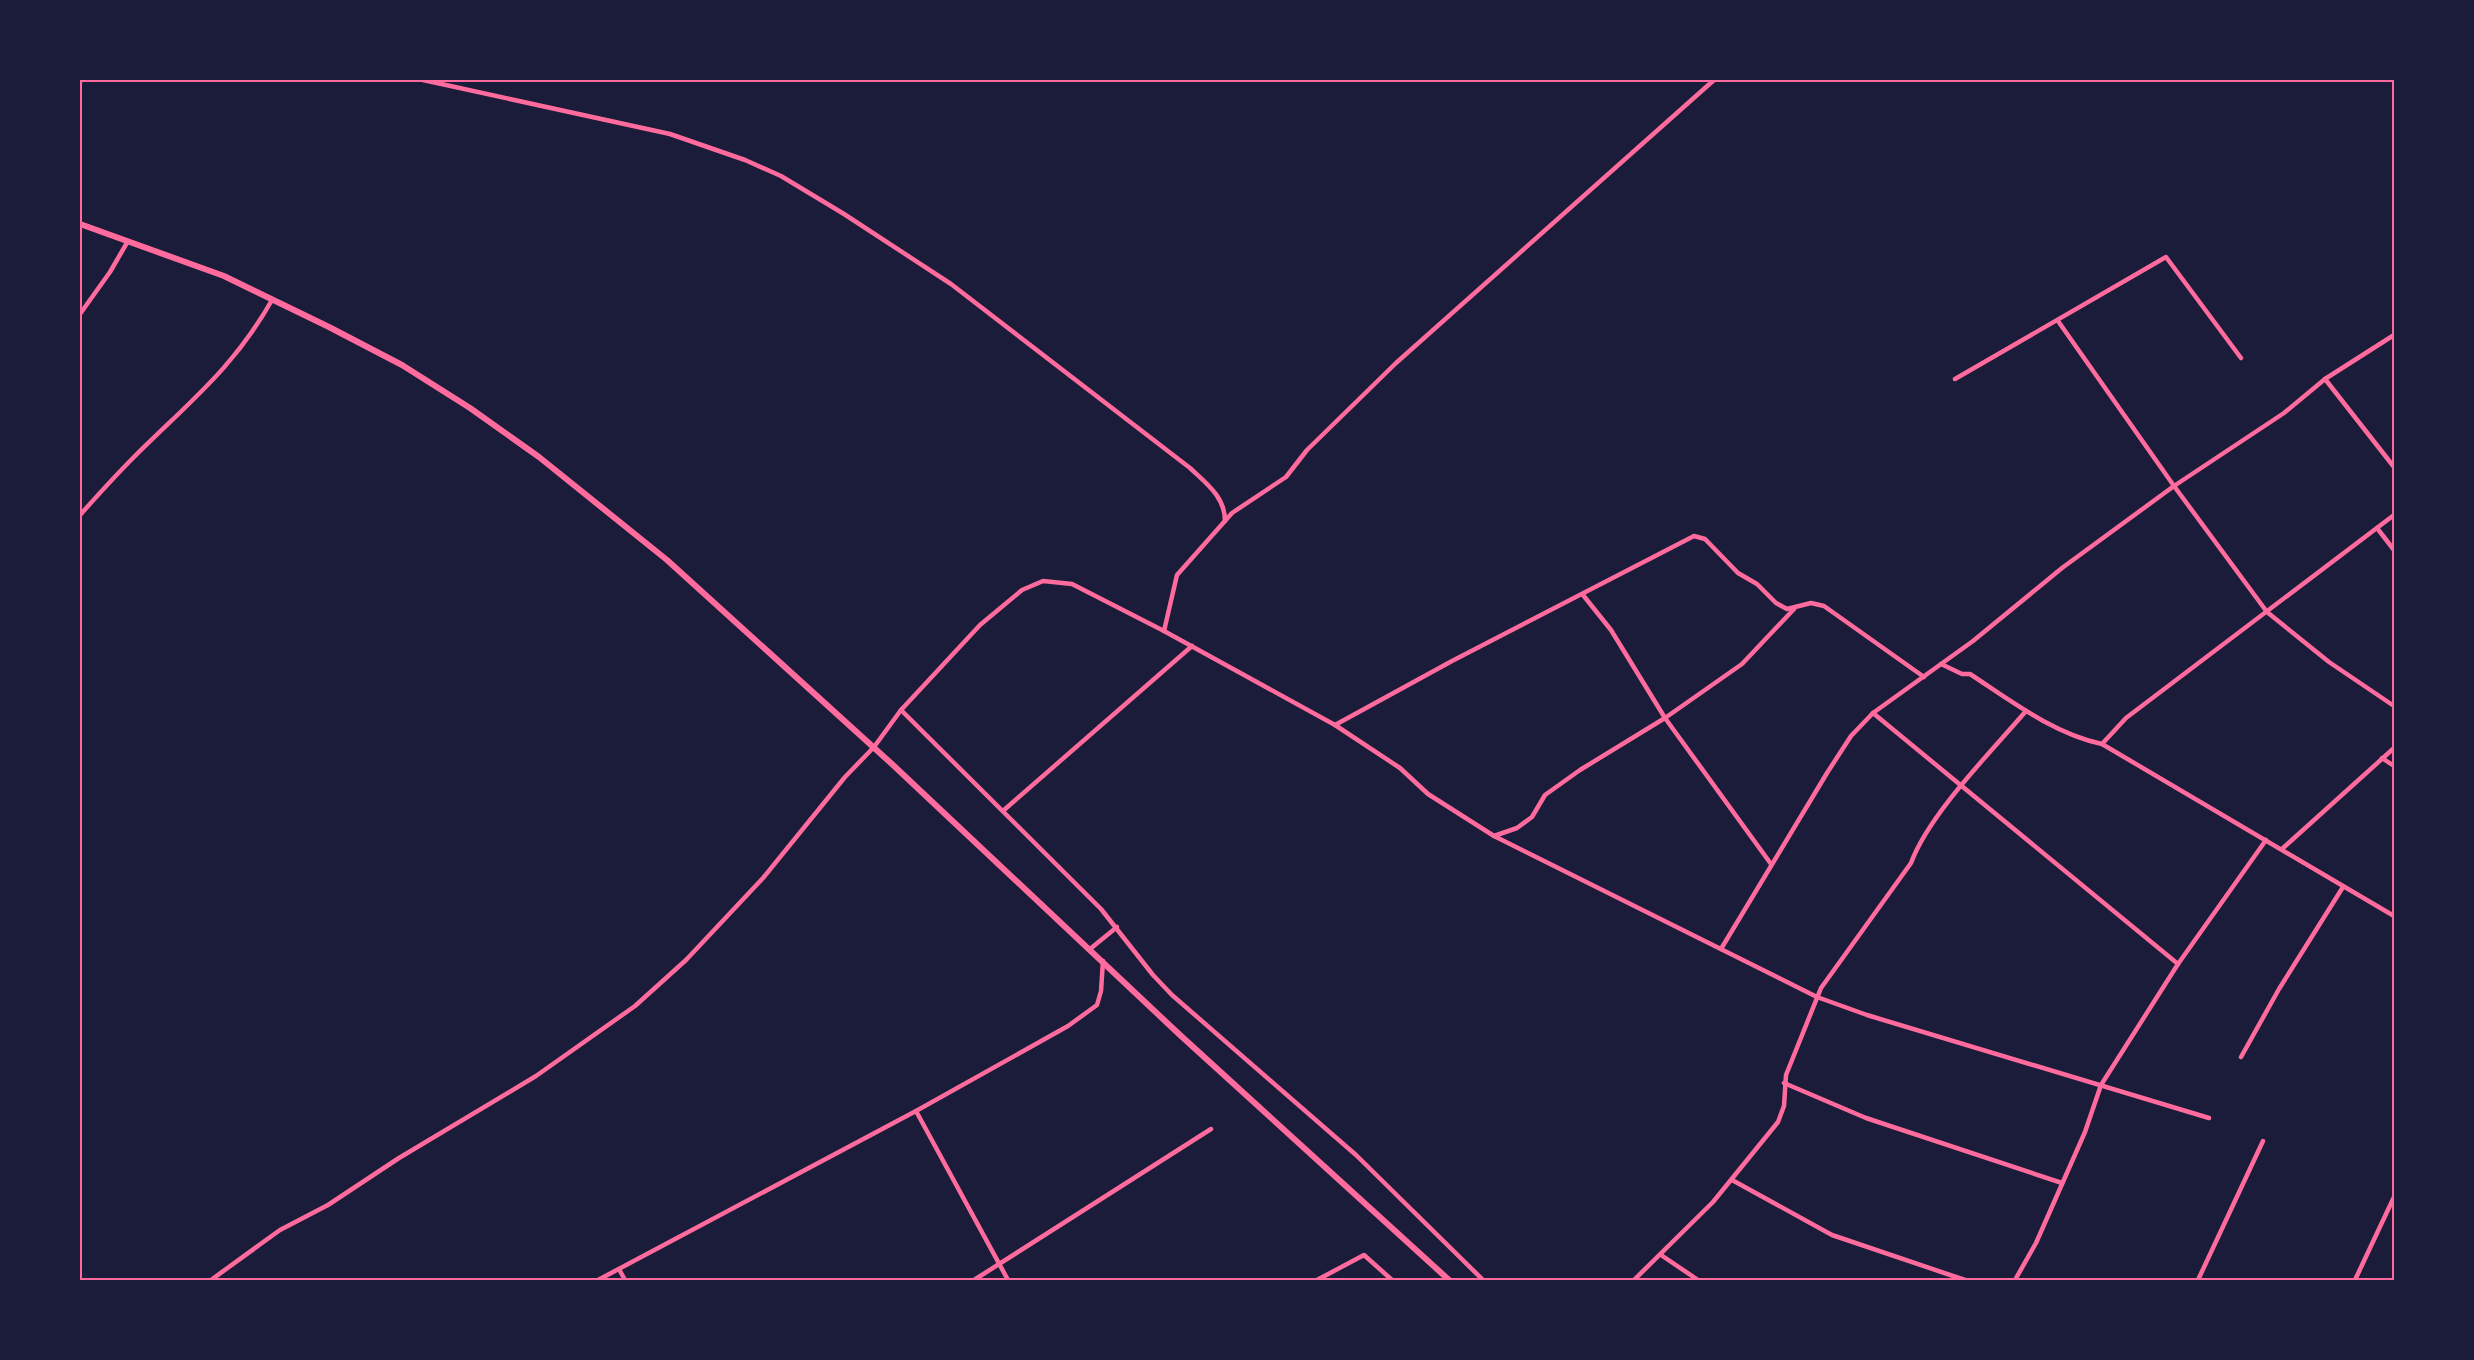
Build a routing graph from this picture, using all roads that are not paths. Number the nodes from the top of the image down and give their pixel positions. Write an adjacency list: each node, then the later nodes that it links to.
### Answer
1 (423, 80): 16 (street)
2 (1714, 80): 16 (street)
3 (80, 224): 4 (street)
4 (128, 241): 5 (street); 6 (street)
5 (272, 300): 14 (street); 33 (street)
6 (80, 314)
7 (2058, 321): 9 (street); 10 (street); 13 (street)
8 (2394, 335): 11 (street)
9 (2241, 358)
10 (1955, 379)
11 (2325, 379): 12 (street); 13 (street)
12 (2394, 468)
13 (2174, 486): 21 (street); 24 (street)
14 (80, 515)
15 (2394, 515): 17 (street)
16 (1225, 521): 22 (street)
17 (2377, 528): 18 (street); 21 (street)
18 (2394, 550)
19 (1583, 595): 20 (street); 30 (street); 31 (street)
20 (1794, 609): 25 (street); 30 (street)
21 (2267, 612): 26 (street); 32 (street)
22 (1164, 631): 23 (street); 27 (street)
23 (1192, 646): 31 (street); 38 (street)
24 (1941, 664): 25 (street); 28 (street)
25 (1924, 677): 29 (street)
26 (2394, 706)
27 (901, 710): 33 (street); 38 (street)
28 (2026, 711): 32 (street); 37 (street)
29 (1874, 713): 37 (street); 42 (street)
30 (1665, 718): 39 (street); 42 (street)
31 (1335, 725): 39 (street)
32 (2102, 744): 40 (street)
33 (874, 747): 46 (street); 64 (street)
34 (2394, 748): 35 (street)
35 (2382, 758): 36 (street); 41 (street)
36 (2394, 766)
37 (1962, 786): 49 (street); 50 (street)
38 (1004, 810): 45 (street)
39 (1494, 836): 47 (street)
40 (2266, 840): 41 (street); 49 (street)
41 (2282, 849): 43 (street)
42 (1771, 864): 47 (street)
43 (2343, 887): 44 (street); 51 (street)
44 (2394, 916)
45 (1117, 927): 46 (street); 72 (street)
46 (1089, 949): 48 (street)
47 (1721, 949): 50 (street)
48 (1103, 962): 54 (street); 71 (street)
49 (2178, 964): 53 (street)
50 (1817, 997): 52 (street); 53 (street)
51 (2241, 1058)
52 (1784, 1083): 58 (street); 59 (street)
53 (2101, 1085): 55 (street); 59 (street)
54 (916, 1112): 62 (street); 63 (street)
55 (2209, 1118)
56 (1211, 1129): 62 (street)
57 (2263, 1141): 77 (street)
58 (1732, 1180): 61 (street); 75 (street)
59 (2062, 1183): 76 (street)
60 (2394, 1197): 78 (street)
61 (1661, 1255): 73 (street); 74 (street)
62 (1000, 1265): 67 (street); 68 (street)
63 (620, 1271): 65 (street); 66 (street)
64 (211, 1281)
65 (598, 1281)
66 (626, 1281)
67 (974, 1281)
68 (1008, 1281)
69 (1317, 1281): 70 (street)
70 (1392, 1281)
71 (1449, 1281)
72 (1483, 1281)
73 (1634, 1281)
74 (1698, 1281)
75 (1965, 1281)
76 (2014, 1281)
77 (2198, 1281)
78 (2355, 1281)

